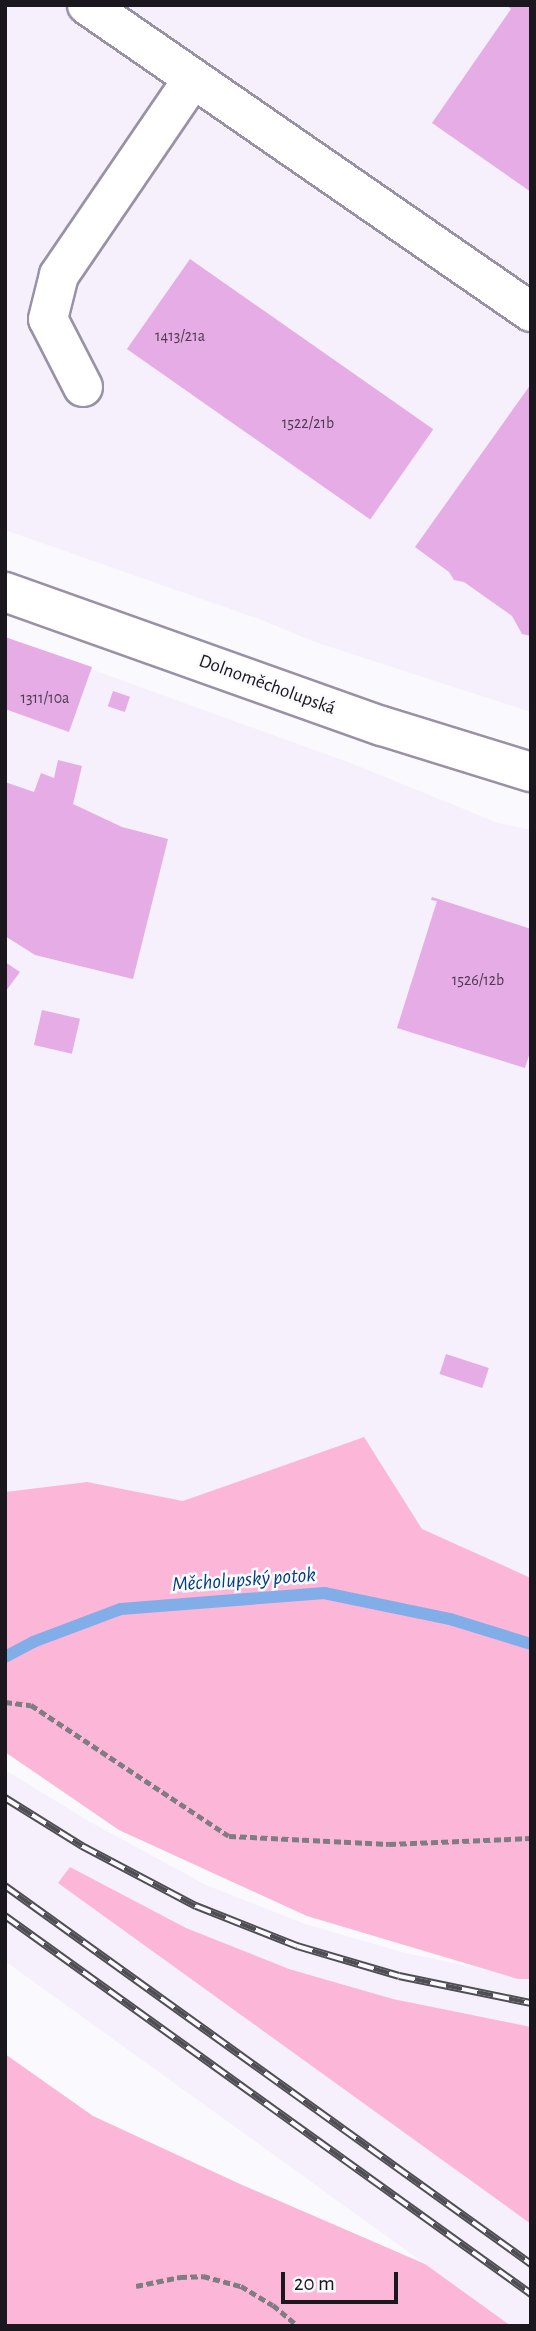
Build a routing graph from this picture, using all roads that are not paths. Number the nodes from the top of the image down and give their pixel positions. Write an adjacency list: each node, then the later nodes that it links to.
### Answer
1 (87, 5): 2 (street)
2 (192, 80): 3 (street); 4 (street)
3 (531, 312)
4 (83, 387)
5 (5, 592): 6 (street, Dolnoměcholupská)
6 (531, 772)

